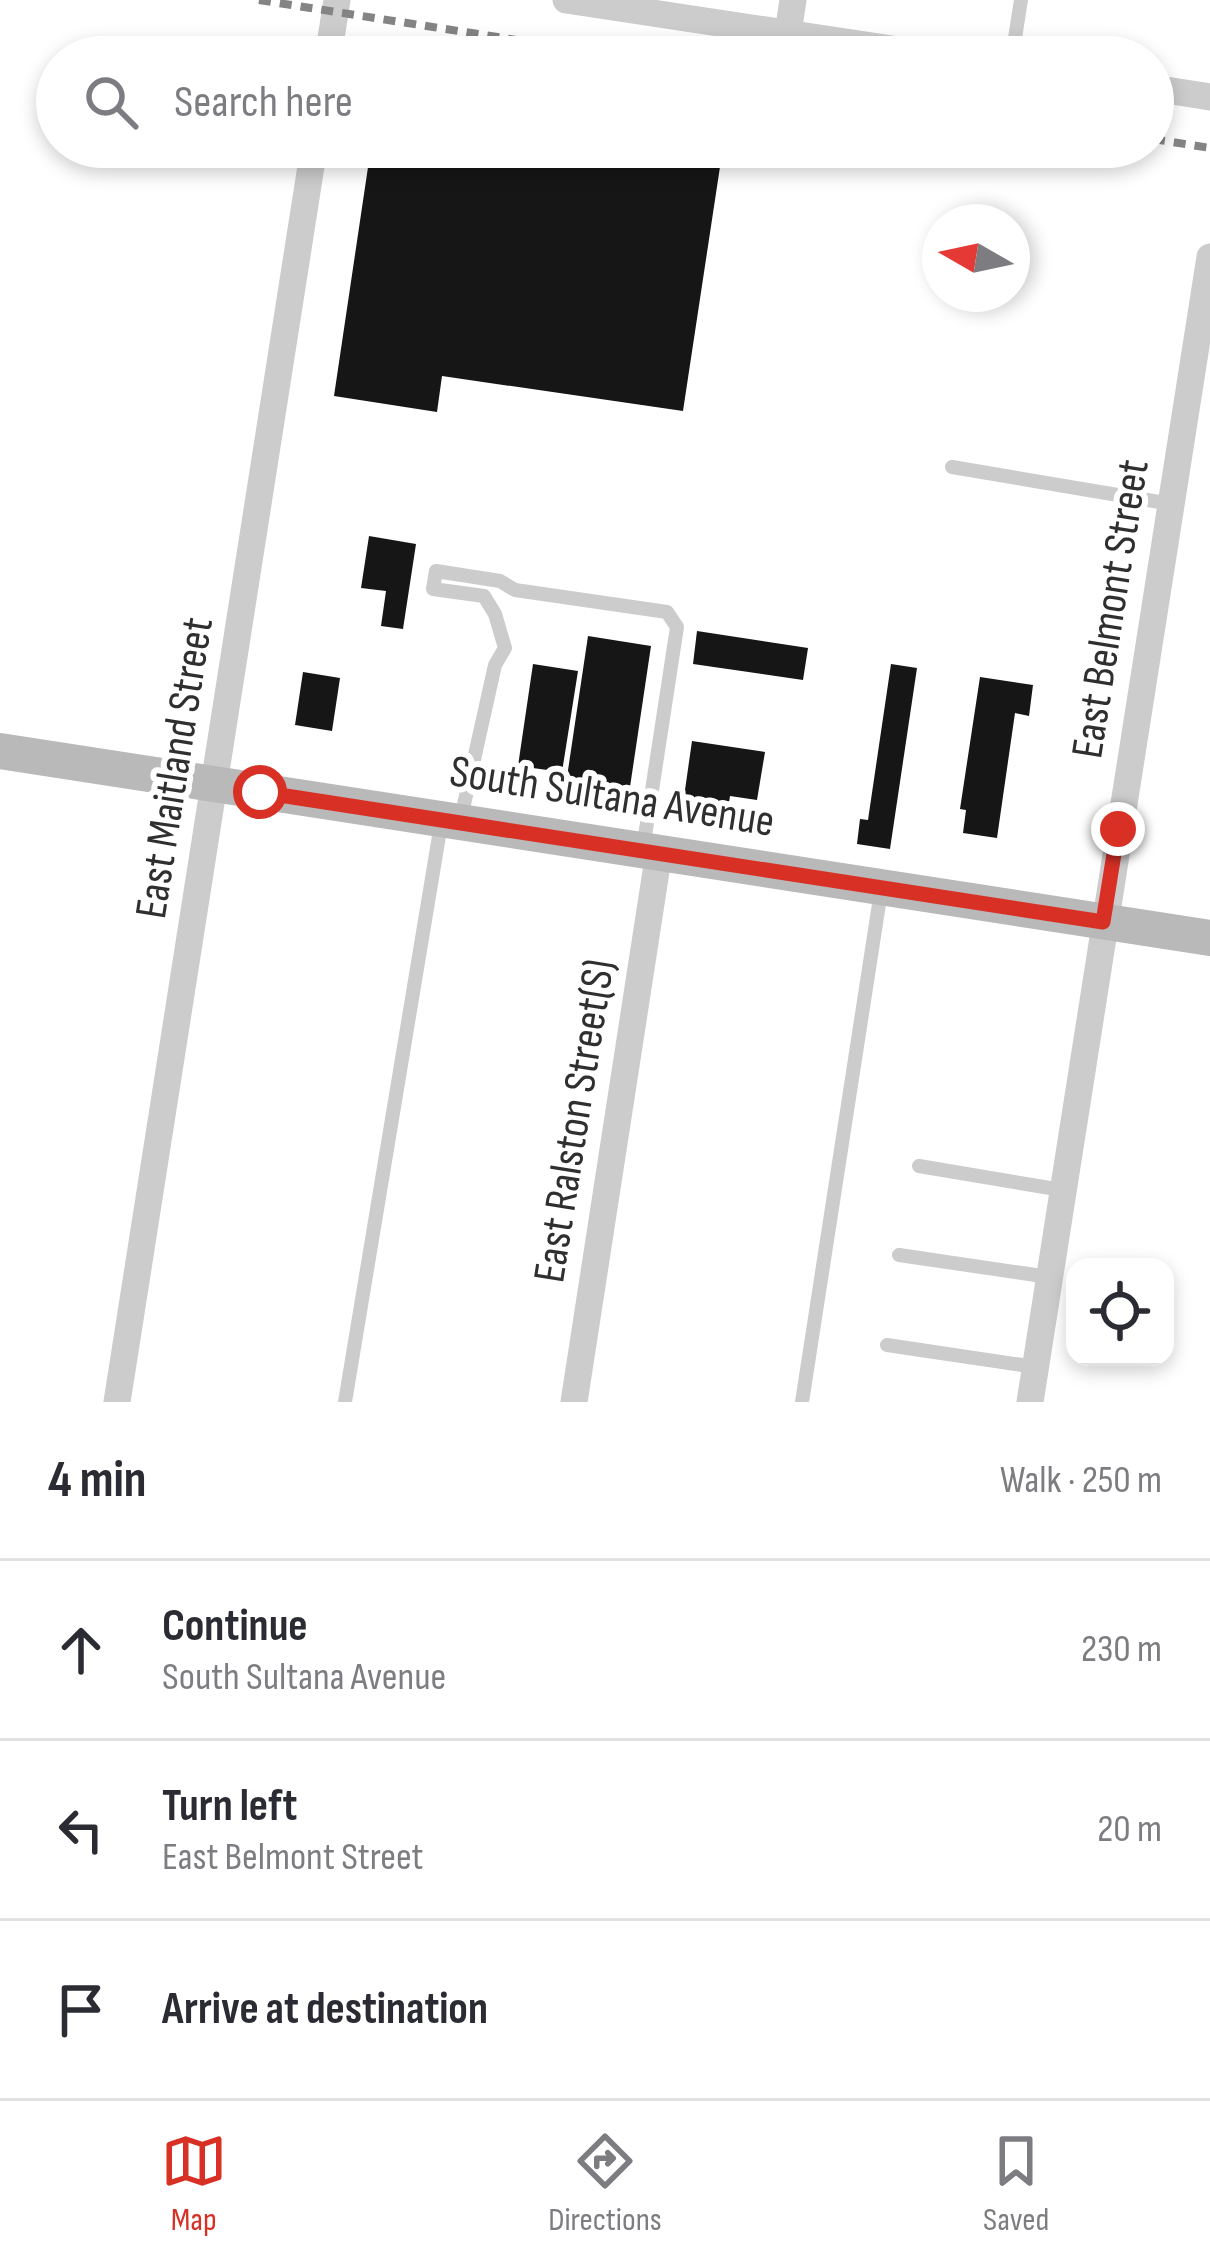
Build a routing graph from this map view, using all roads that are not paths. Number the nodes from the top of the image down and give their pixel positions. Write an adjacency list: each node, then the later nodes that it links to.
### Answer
1 (337, 0): 6 (street)
2 (566, 0): 5 (street)
3 (793, 0): 5 (street)
4 (1021, 0): 8 (lane)
5 (788, 33): 7 (street)
6 (331, 36)
7 (808, 36)
8 (1015, 36)
9 (1174, 91): 10 (street)
10 (1210, 97)
11 (311, 168): 16 (street, East Maitland Street)
12 (1210, 257): 14 (street, East Belmont Street)
13 (952, 466): 14 (lane)
14 (1171, 504): 20 (street, East Belmont Street)
15 (0, 752): 16 (street, South Sultana Avenue)
16 (215, 785): 17 (street, South Sultana Avenue); 28 (street, East Maitland Street)
17 (451, 820): 18 (street, South Sultana Avenue); 18 (lane); 29 (lane)
18 (651, 851): 19 (street, South Sultana Avenue); 30 (street, East Ralston Street(S))
19 (881, 887): 20 (street, South Sultana Avenue); 31 (lane)
20 (1103, 922): 21 (street, South Sultana Avenue); 23 (street, East Belmont Street)
21 (1210, 938)
22 (919, 1166): 23 (lane)
23 (1062, 1190): 25 (street, East Belmont Street)
24 (899, 1255): 25 (lane)
25 (1049, 1277): 27 (street, East Belmont Street)
26 (887, 1345): 27 (lane)
27 (1035, 1366): 32 (street, East Belmont Street)
28 (117, 1402)
29 (345, 1402)
30 (574, 1402)
31 (802, 1402)
32 (1030, 1402)

